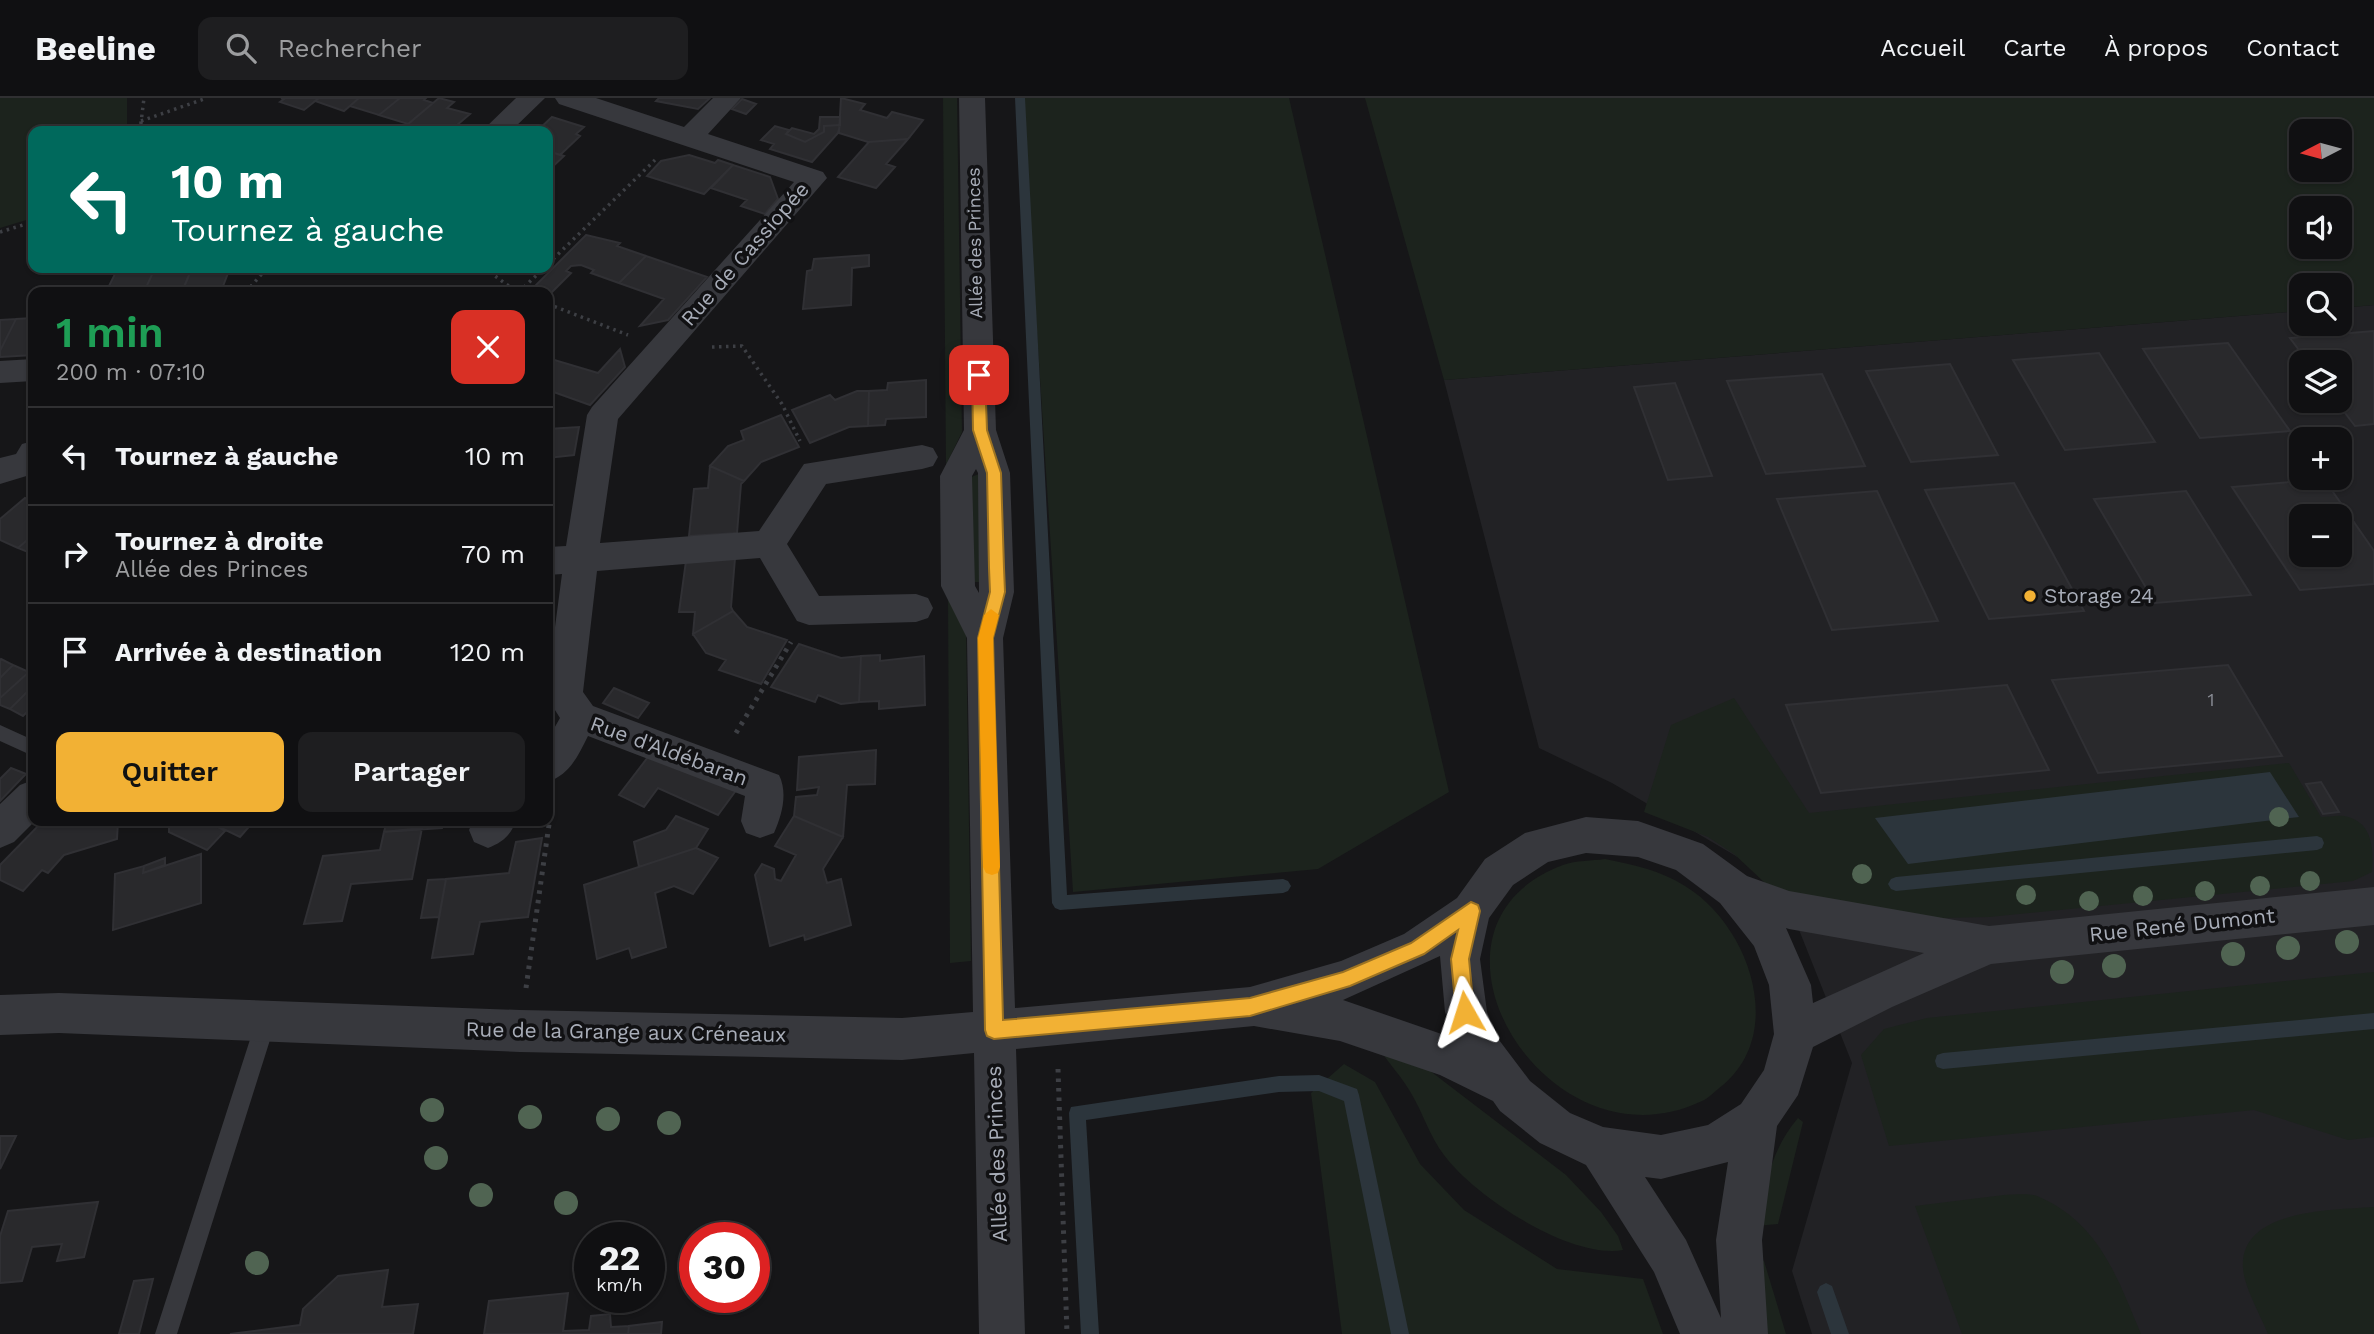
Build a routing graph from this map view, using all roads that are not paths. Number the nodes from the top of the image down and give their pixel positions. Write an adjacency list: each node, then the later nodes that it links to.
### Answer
1 (532, 98): 5 (street)
2 (568, 98): 6 (street, Rue de Cassiopée)
3 (728, 98): 6 (street)
4 (971, 98): 27 (street, Allée des Princes)
5 (501, 126)
6 (689, 138): 11 (street, Rue de Cassiopée)
7 (28, 370): 8 (street)
8 (0, 372)
9 (922, 457): 10 (street)
10 (769, 544): 11 (street); 12 (street)
11 (564, 560): 13 (street, Rue d'Aldébaran)
12 (916, 608)
13 (580, 718): 16 (street, Rue d'Aldébaran); 18 (street, Rue d'Aldébaran)
14 (0, 733): 15 (lane)
15 (28, 746)
16 (554, 758)
17 (28, 802): 19 (street)
18 (760, 821)
19 (0, 830)
20 (1734, 890): 22 (street); 23 (street, Rue René Dumont); 28 (street)
21 (2374, 906): 23 (street, Rue René Dumont)
22 (1471, 911): 24 (street, Rue de la Grange aux Créneaux); 29 (street)
23 (1990, 945): 28 (street, Rue René Dumont)
24 (1250, 1007): 27 (street, Rue de la Grange aux Créneaux); 29 (street, Rue de la Grange aux Créneaux)
25 (0, 1015): 26 (street, Rue de la Grange aux Créneaux)
26 (266, 1021): 27 (street, Rue de la Grange aux Créneaux); 32 (lane)
27 (994, 1030): 33 (street, Allée des Princes)
28 (1794, 1034): 30 (street)
29 (1508, 1087): 31 (street)
30 (1756, 1119): 31 (street); 35 (street)
31 (1602, 1149): 34 (street)
32 (166, 1334)
33 (1002, 1334)
34 (1704, 1334)
35 (1745, 1334)

